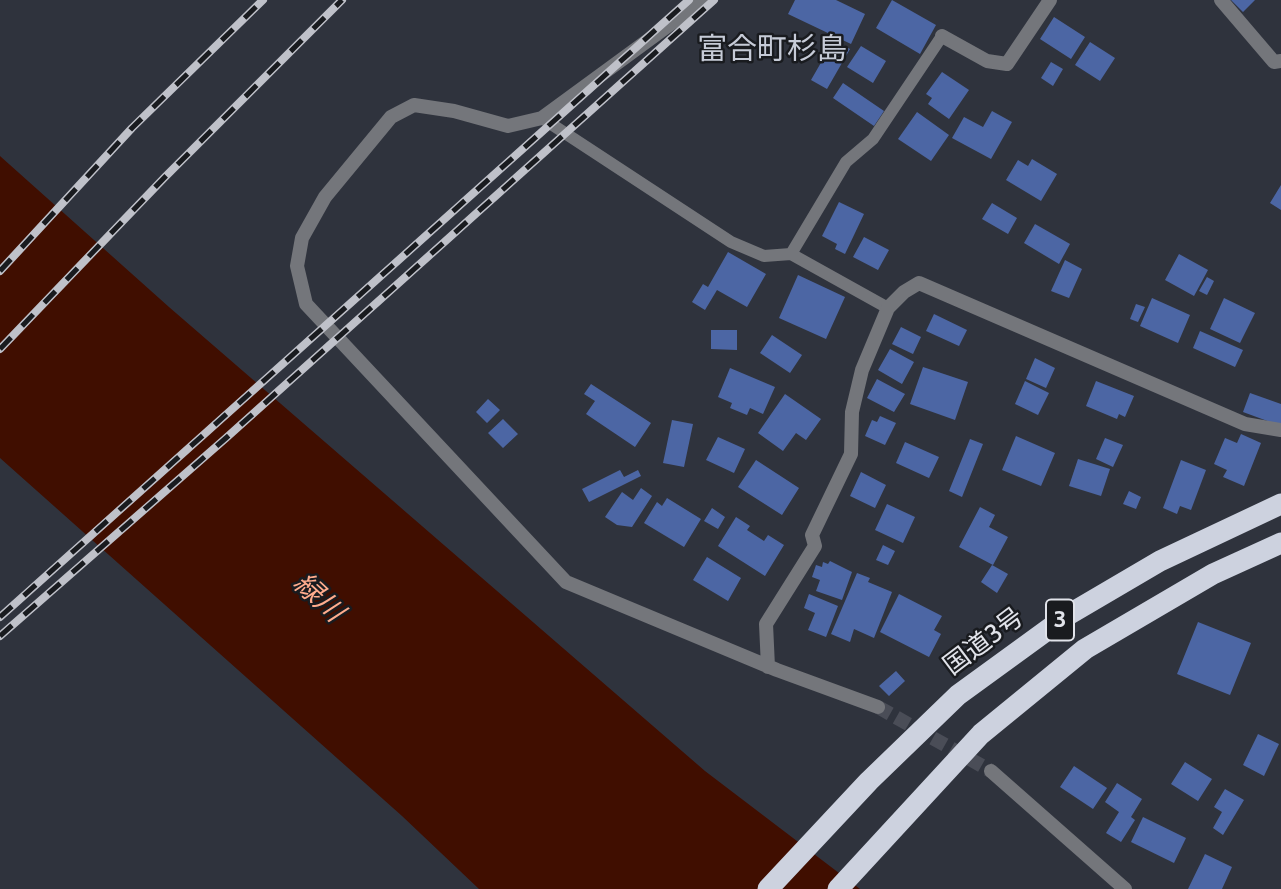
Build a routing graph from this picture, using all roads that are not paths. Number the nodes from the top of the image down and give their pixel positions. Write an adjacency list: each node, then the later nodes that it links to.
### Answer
1 (703, 0): 6 (street)
2 (1049, 0): 4 (street)
3 (1222, 0): 5 (street)
4 (942, 36): 7 (lane)
5 (1281, 61)
6 (542, 118): 7 (lane); 12 (street)
7 (791, 254): 8 (lane)
8 (888, 308): 9 (street); 12 (street)
9 (1281, 430)
10 (1281, 504): 15 (highway, 国道3号 / 3)
11 (1281, 543): 16 (highway, 3)
12 (768, 667): 13 (street)
13 (878, 707)
14 (991, 771): 17 (street)
15 (768, 889)
16 (838, 889)
17 (1125, 889)

